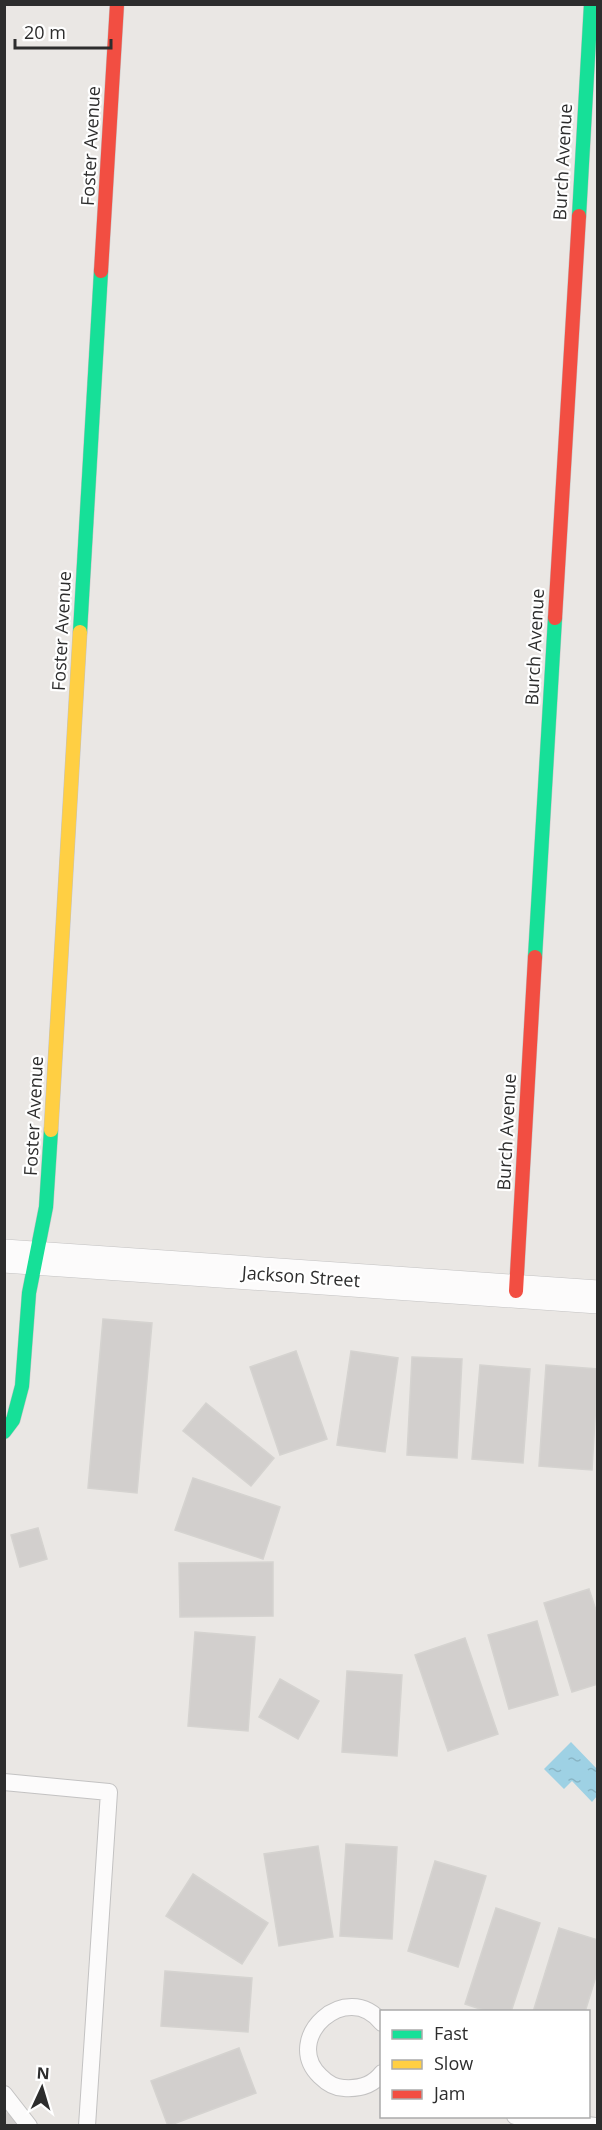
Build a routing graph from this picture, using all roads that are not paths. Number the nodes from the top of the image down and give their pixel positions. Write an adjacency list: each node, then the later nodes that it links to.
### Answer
1 (117, 4): 4 (street, Foster Avenue)
2 (591, 4): 5 (street, Burch Avenue)
3 (4, 1256): 4 (street, Jackson Street)
4 (37, 1259): 5 (street, Jackson Street); 7 (street, Foster Avenue)
5 (516, 1291): 6 (street, Jackson Street)
6 (597, 1297)
7 (4, 1432)
8 (4, 1782): 14 (lane)
9 (380, 2022): 10 (lane)
10 (380, 2074)
11 (4, 2094): 13 (lane)
12 (531, 2118): 15 (lane)
13 (29, 2126)
14 (87, 2126)
15 (595, 2126)

